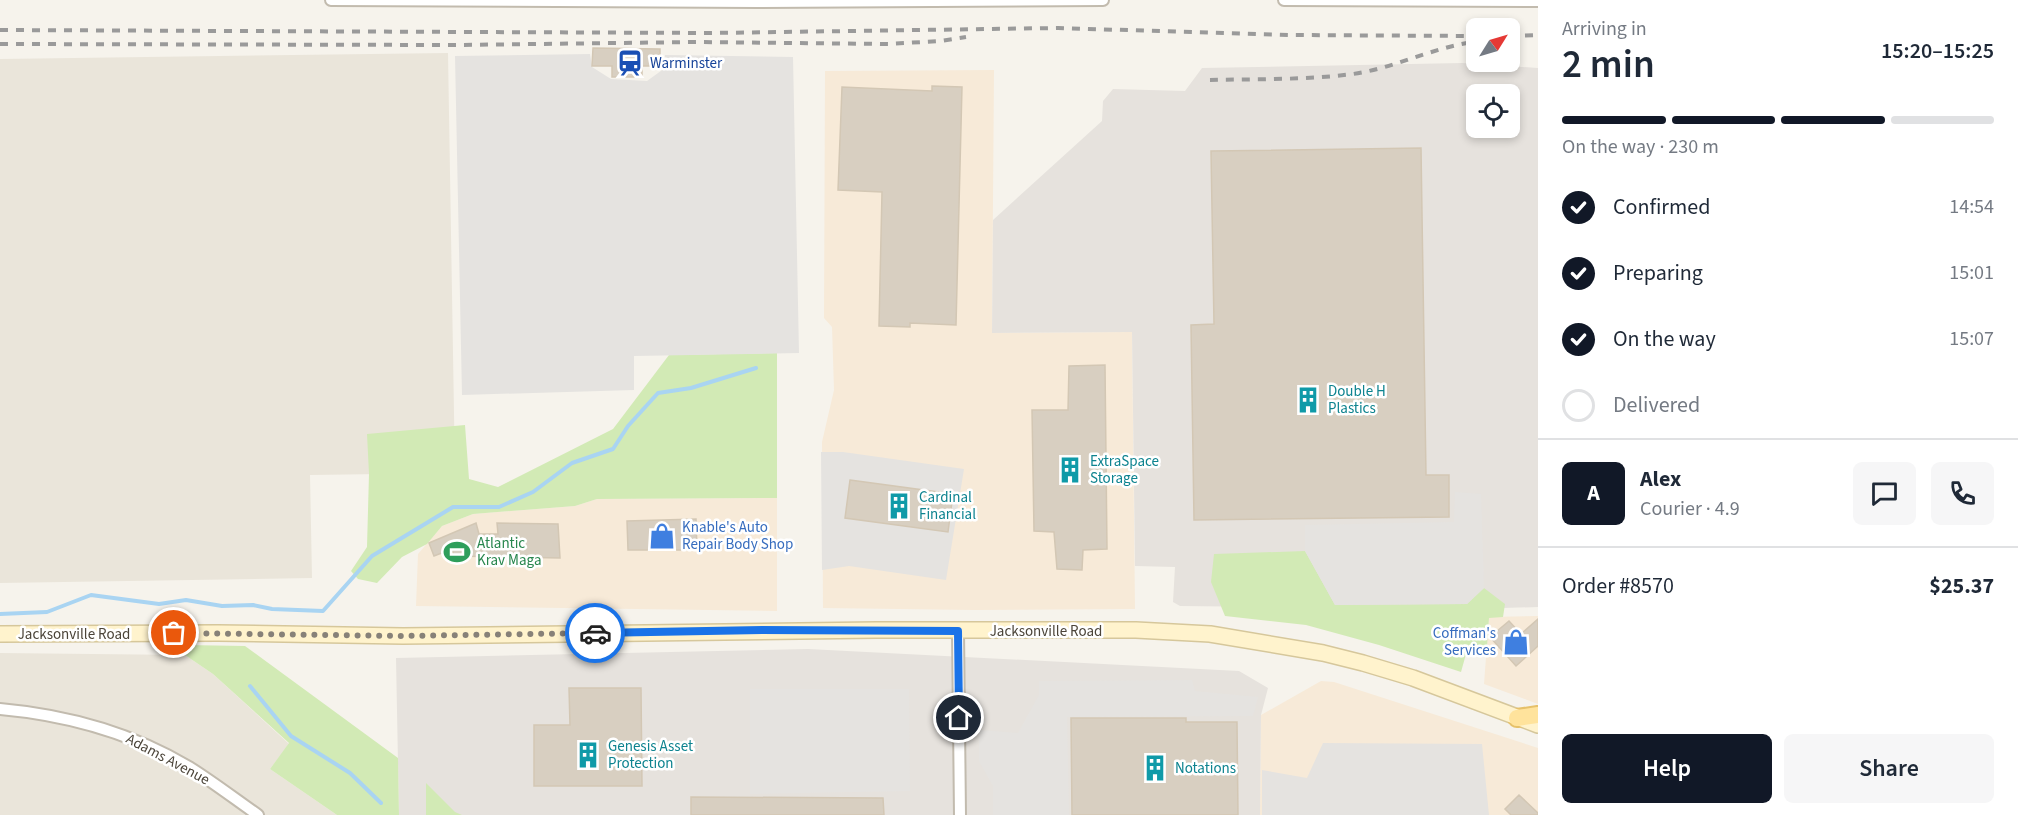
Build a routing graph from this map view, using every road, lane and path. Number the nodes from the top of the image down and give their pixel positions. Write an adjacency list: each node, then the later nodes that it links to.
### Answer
1 (331, 0): 5 (street)
2 (1103, 0): 5 (street)
3 (1284, 0): 4 (street)
4 (1389, 0): 6 (street)
5 (987, 1)
6 (1538, 1)
7 (958, 631): 8 (main road, Jacksonville Road); 11 (main road, Jacksonville Road); 14 (street)
8 (0, 634)
9 (0, 709): 13 (street, Adams Avenue)
10 (1538, 714): 11 (main road)
11 (1517, 718): 12 (main road, Jacksonville Road)
12 (1538, 725)
13 (258, 815)
14 (960, 815)

